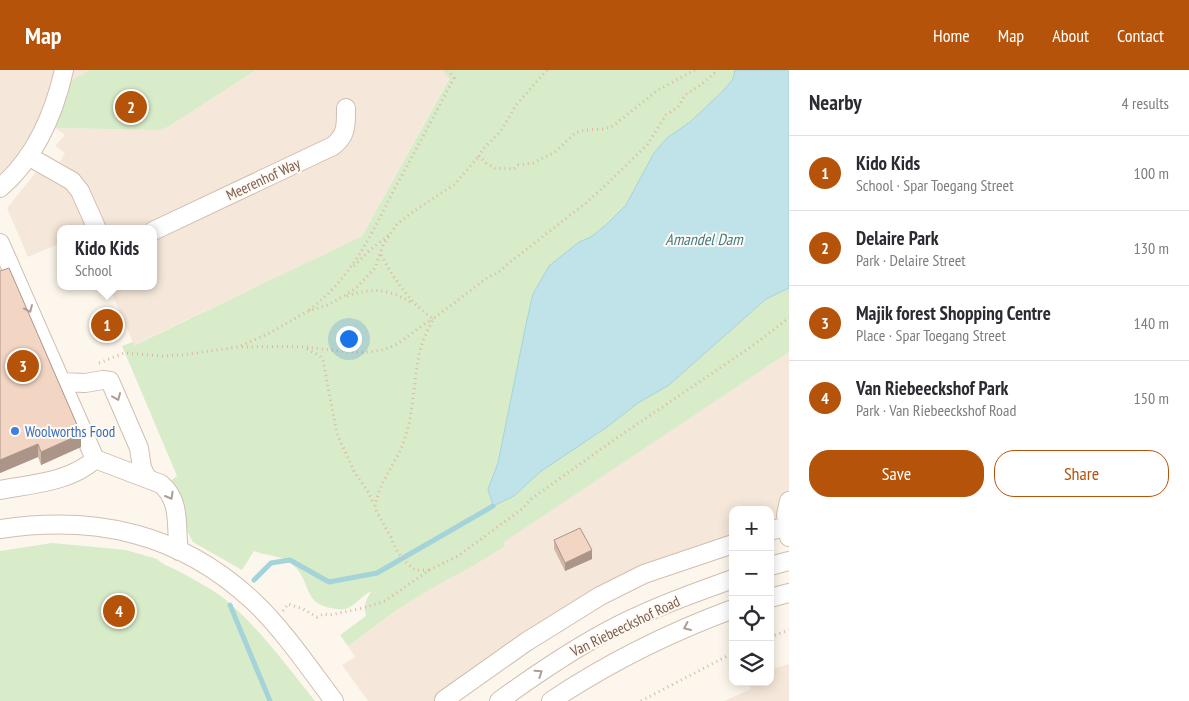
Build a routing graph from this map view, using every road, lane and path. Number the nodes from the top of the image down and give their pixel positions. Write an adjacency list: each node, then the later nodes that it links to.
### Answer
1 (64, 70): 7 (street)
2 (448, 70): 16 (path)
3 (547, 70): 8 (path)
4 (695, 70): 8 (path)
5 (718, 70): 20 (path)
6 (346, 108): 11 (street, Meerenhof Way)
7 (28, 156): 9 (street); 10 (street)
8 (479, 156): 12 (path)
9 (0, 188)
10 (95, 225)
11 (157, 229)
12 (391, 233): 14 (path); 16 (path)
13 (0, 243): 15 (street)
14 (381, 254): 17 (path); 18 (path)
15 (5, 266): 25 (street, one-way to 25)
16 (344, 277): 19 (path)
17 (339, 298): 18 (path); 19 (path)
18 (415, 305): 20 (path)
19 (306, 312): 22 (path)
20 (433, 318): 23 (path); 30 (path)
21 (789, 318): 37 (path)
22 (238, 347): 23 (path); 24 (path)
23 (303, 347): 30 (path)
24 (94, 366)
25 (61, 382): 26 (street); 27 (street, one-way to 27)
26 (95, 459): 27 (street); 28 (street)
27 (147, 478): 34 (street, one-way to 34)
28 (0, 490)
29 (789, 501): 32 (street)
30 (375, 508): 37 (path)
31 (0, 529): 34 (street)
32 (782, 531)
33 (729, 545): 46 (street)
34 (179, 551): 42 (street)
35 (789, 561): 36 (street)
36 (774, 565)
37 (430, 570): 42 (path)
38 (729, 580): 48 (street, Van Riebeeckshof Road, one-way to 38)
39 (789, 593): 40 (street)
40 (774, 597)
41 (729, 611): 49 (street, Van Riebeeckshof Road, one-way to 49)
42 (272, 622): 47 (street)
43 (789, 630): 44 (path)
44 (774, 636)
45 (729, 655): 50 (path)
46 (444, 700)
47 (334, 701)
48 (499, 701)
49 (551, 701)
50 (641, 701)

